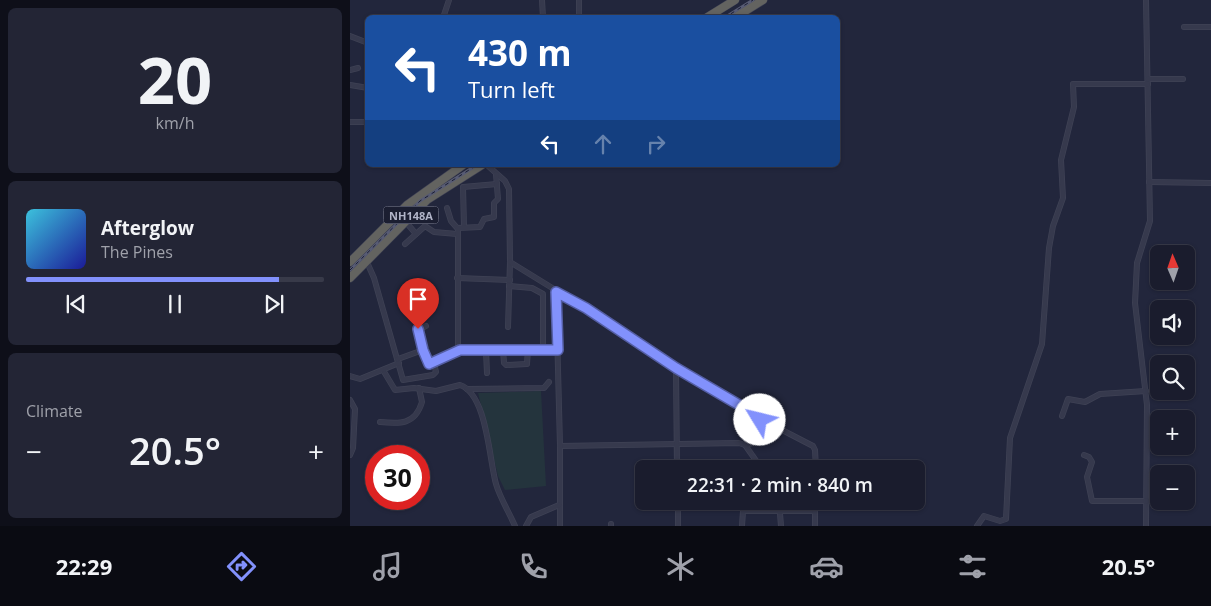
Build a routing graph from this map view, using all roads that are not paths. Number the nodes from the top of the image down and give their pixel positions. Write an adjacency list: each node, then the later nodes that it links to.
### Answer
1 (449, 0): 7 (street)
2 (542, 0): 8 (street)
3 (579, 0): 9 (street)
4 (735, 0): 10 (highway)
5 (763, 0): 11 (highway)
6 (1146, 0): 19 (street)
7 (444, 15)
8 (543, 15)
9 (579, 15)
10 (709, 15)
11 (739, 15)
12 (1184, 27): 13 (street)
13 (1211, 27)
14 (351, 38): 15 (street)
15 (365, 42)
16 (358, 68): 17 (street)
17 (350, 70)
18 (1183, 78): 19 (street)
19 (1148, 82): 28 (street); 91 (street)
20 (350, 85): 21 (street)
21 (365, 88)
22 (350, 122): 23 (street)
23 (365, 122)
24 (460, 167): 38 (highway, NH148A)
25 (479, 167): 32 (highway, NH148A)
26 (489, 167): 27 (street)
27 (496, 174): 30 (street); 39 (street)
28 (1149, 182): 29 (street); 63 (street)
29 (1211, 182)
30 (497, 184): 33 (street); 33 (street)
31 (447, 208): 34 (street)
32 (405, 221): 35 (street); 37 (highway, NH148A)
33 (464, 227): 34 (street)
34 (458, 232): 35 (street); 41 (street)
35 (416, 234): 36 (street)
36 (406, 244)
37 (366, 260): 40 (highway, NH148A); 54 (street)
38 (350, 262)
39 (510, 262): 42 (street); 44 (street)
40 (350, 278)
41 (457, 278): 42 (street); 49 (street)
42 (510, 280): 43 (street)
43 (509, 286): 46 (street); 51 (street)
44 (556, 292): 52 (street); 56 (street)
45 (426, 326): 48 (street)
46 (508, 327)
47 (528, 349): 50 (street); 50 (street); 51 (street)
48 (423, 350): 54 (street); 55 (street)
49 (458, 350): 53 (street); 55 (street)
50 (502, 350): 53 (street)
51 (543, 350): 52 (street)
52 (558, 350): 72 (street)
53 (486, 351): 58 (street)
54 (398, 361): 55 (street); 57 (street)
55 (434, 363)
56 (676, 368): 68 (street); 70 (street)
57 (383, 370): 59 (street); 61 (street)
58 (486, 373)
59 (350, 376)
60 (549, 382): 62 (street)
61 (419, 388): 62 (street); 69 (street)
62 (467, 389): 84 (street)
63 (1146, 392): 67 (street); 78 (street)
64 (350, 400): 65 (street)
65 (355, 410): 66 (street); 73 (street)
66 (350, 415)
67 (1062, 416)
68 (759, 418): 71 (street); 77 (street)
69 (380, 422)
70 (676, 445): 71 (street); 72 (street); 75 (street)
71 (745, 445): 76 (street)
72 (560, 446): 80 (street)
73 (350, 455)
74 (1084, 456): 78 (street)
75 (677, 460)
76 (756, 460)
77 (816, 460)
78 (1146, 501): 79 (street); 92 (street)
79 (1150, 501)
80 (560, 505): 85 (street); 86 (street)
81 (678, 510): 87 (street)
82 (780, 511): 83 (street); 88 (street); 89 (street)
83 (815, 511): 90 (street)
84 (515, 526)
85 (526, 526)
86 (560, 526)
87 (678, 526)
88 (742, 526)
89 (781, 526)
90 (815, 526)
91 (977, 526)
92 (1146, 526)

